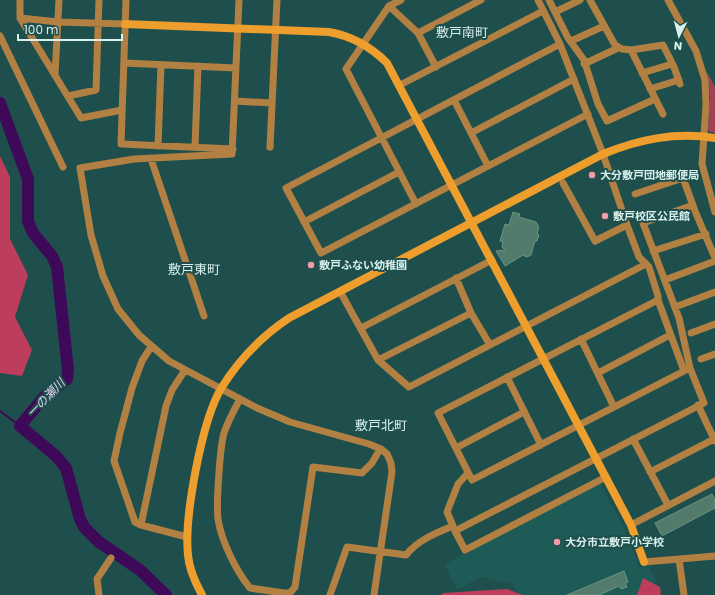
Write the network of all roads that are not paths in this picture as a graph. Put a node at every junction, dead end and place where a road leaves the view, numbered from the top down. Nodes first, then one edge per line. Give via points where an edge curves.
1 (20, 0) edge
2 (60, 0) edge
3 (99, 0) edge
4 (126, 0) edge
5 (239, 0) edge
6 (277, 0) edge
7 (401, 0) edge
8 (481, 0) edge
9 (538, 0) edge
10 (549, 0) edge
11 (580, 0) edge
12 (590, 0) edge
13 (668, 0) edge
14 (389, 6) junction
15 (543, 11) junction
16 (555, 12) junction
17 (20, 18) junction
18 (58, 22) junction
19 (98, 23) junction
20 (125, 24) junction
21 (604, 26) junction
22 (238, 29) junction
23 (275, 30) junction
24 (418, 33) junction
25 (0, 36) edge
26 (571, 41) junction
27 (363, 44) junction
28 (560, 44) junction
29 (618, 48) junction
30 (631, 50) junction
31 (124, 64) junction
32 (584, 64) junction
33 (672, 64) junction
34 (161, 65) junction
35 (198, 66) junction
36 (436, 67) junction
37 (236, 68) junction
38 (642, 73) junction
39 (55, 75) junction
40 (574, 79) junction
41 (400, 85) junction
42 (650, 89) junction
43 (68, 96) junction
44 (655, 99) junction
45 (235, 100) junction
46 (454, 100) junction
47 (272, 102) junction
48 (122, 110) junction
49 (588, 114) junction
50 (663, 114) dead end
51 (418, 119) junction
52 (471, 133) junction
53 (703, 136) junction
54 (382, 138) junction
55 (715, 138) edge
56 (158, 146) junction
57 (195, 147) junction
58 (270, 147) dead end
59 (233, 149) junction
60 (603, 154) junction
61 (151, 159) junction
62 (488, 166) junction
63 (63, 167) dead end
64 (399, 172) junction
65 (563, 183) dead end
66 (452, 185) junction
67 (635, 194) dead end
68 (416, 204) junction
69 (693, 205) junction
70 (715, 212) edge
71 (304, 222) junction
72 (472, 222) junction
73 (626, 225) junction
74 (706, 234) junction
75 (653, 251) junction
76 (492, 260) junction
77 (715, 260) edge
78 (646, 264) junction
79 (456, 278) junction
80 (665, 280) junction
81 (715, 292) edge
82 (342, 295) dead end
83 (658, 300) junction
84 (675, 307) junction
85 (472, 313) junction
86 (204, 316) dead end
87 (715, 324) edge
88 (526, 326) junction
89 (360, 328) junction
90 (691, 333) dead end
91 (670, 335) junction
92 (581, 339) junction
93 (490, 345) junction
94 (151, 347) junction
95 (715, 354) edge
96 (543, 359) junction
97 (701, 359) dead end
98 (378, 360) junction
99 (687, 369) junction
100 (185, 370) junction
101 (598, 373) junction
102 (507, 377) junction
103 (221, 388) junction
104 (240, 399) junction
105 (698, 405) junction
106 (614, 407) junction
107 (524, 412) junction
108 (578, 425) junction
109 (633, 439) junction
110 (714, 440) edge
111 (540, 445) junction
112 (456, 448) junction
113 (380, 449) junction
114 (596, 458) junction
115 (650, 472) junction
116 (468, 473) junction
117 (606, 477) junction
118 (715, 481) edge
119 (668, 505) junction
120 (141, 525) junction
121 (631, 525) junction
122 (187, 537) junction
123 (382, 552) junction
124 (715, 556) edge
125 (111, 558) dead end
126 (679, 559) junction
127 (644, 562) joint
128 (99, 595) edge
129 (202, 595) edge
130 (330, 595) edge
131 (374, 595) edge
132 (684, 595) edge

1 - 17 street
2 - 18 street
3 - 19 street
4 - 20 street
5 - 22 street
6 - 23 street
7 - 14 street
8 - 24 street
9 - 15 street
10 - 16 street
11 - 16 street
12 - 21 street
13 - 53 street via 701,65 706,92
14 - 24 street
14 - 27 street
15 - 28 street
15 - 36 street
16 - 26 street
17 - 18 street
17 - 39 street
18 - 19 street
18 - 39 street
19 - 20 street
19 - 43 street via 96,90
20 - 22 street
20 - 31 street
21 - 26 street
21 - 29 street
22 - 23 street
22 - 37 street
23 - 27 street via 340,34
23 - 47 street
24 - 36 street
25 - 63 street
26 - 32 street
27 - 41 street via 387,63
27 - 54 street via 346,69
28 - 40 street
28 - 46 street
29 - 30 street
29 - 32 street
30 - 33 street via 662,46
30 - 38 street
31 - 34 street
31 - 48 street
32 - 44 street via 607,121
33 - 38 street
33 - 42 street via 680,82
34 - 35 street
34 - 56 street
35 - 37 street
35 - 57 street
36 - 41 street
37 - 45 street
38 - 42 street
39 - 43 street
40 - 49 street
40 - 52 street
41 - 51 street
42 - 44 street
43 - 48 street via 81,118
44 - 50 street
45 - 47 street
45 - 59 street
46 - 51 street
46 - 52 street
47 - 58 street
48 - 56 street via 121,144
49 - 60 street
49 - 62 street
51 - 54 street
51 - 66 street
52 - 62 street
53 - 55 street
53 - 60 street via 656,138 628,144
53 - 70 street via 702,164
54 - 64 street
54 - 71 street via 286,188
56 - 57 street
57 - 59 street
59 - 61 street via 232,154 226,156
60 - 72 street
60 - 73 street
61 - 86 street
61 - 94 street via 117,161 80,168 96,258 109,293 130,324
62 - 66 street
64 - 68 street
64 - 71 street
65 - 73 street via 595,241
66 - 68 street
66 - 72 street
67 - 69 street via 684,178
68 - 71 street via 321,254
69 - 74 street
69 - 75 street via 643,223
72 - 76 street
72 - 103 street via 289,318 273,329 244,357
73 - 78 street via 639,257
74 - 75 street
74 - 77 street
75 - 80 street
76 - 79 street
76 - 88 street
77 - 80 street
78 - 83 street
78 - 88 street
79 - 85 street
79 - 89 street
80 - 84 street
81 - 84 street
82 - 89 street
83 - 91 street
83 - 92 street
84 - 99 street
85 - 93 street
85 - 98 street
87 - 90 street
88 - 93 street
88 - 96 street
89 - 98 street
91 - 99 street
91 - 101 street
92 - 96 street
92 - 101 street
93 - 98 street via 409,387
94 - 100 street
94 - 120 street via 142,361 132,388 114,461 135,522
95 - 97 street
96 - 102 street
96 - 108 street
99 - 105 street via 704,403
99 - 106 street
100 - 103 street
100 - 120 street via 172,390 166,406
101 - 106 street
102 - 107 street
102 - 112 street via 438,413
103 - 104 street
103 - 122 street via 203,436
104 - 113 street via 273,416
104 - 113 street via 228,421 224,435 218,518 222,538 229,554 250,588 290,593 294,587 313,467 362,473
105 - 109 street
105 - 110 street
106 - 108 street
107 - 111 street
107 - 112 street
108 - 111 street
108 - 114 street
109 - 114 street
109 - 115 street
110 - 115 street
111 - 116 street via 472,480
112 - 116 street
113 - 123 street via 387,454 392,472
114 - 117 street
114 - 117 street via 456,531 465,550
115 - 119 street
116 - 123 street via 458,484 447,512 453,526 412,547 406,555
117 - 121 street
118 - 119 street
119 - 121 street
120 - 122 street
121 - 127 street
122 - 129 street via 190,567
123 - 130 street via 347,547
123 - 131 street
124 - 126 street
125 - 128 street via 97,579
126 - 127 street
126 - 132 street

